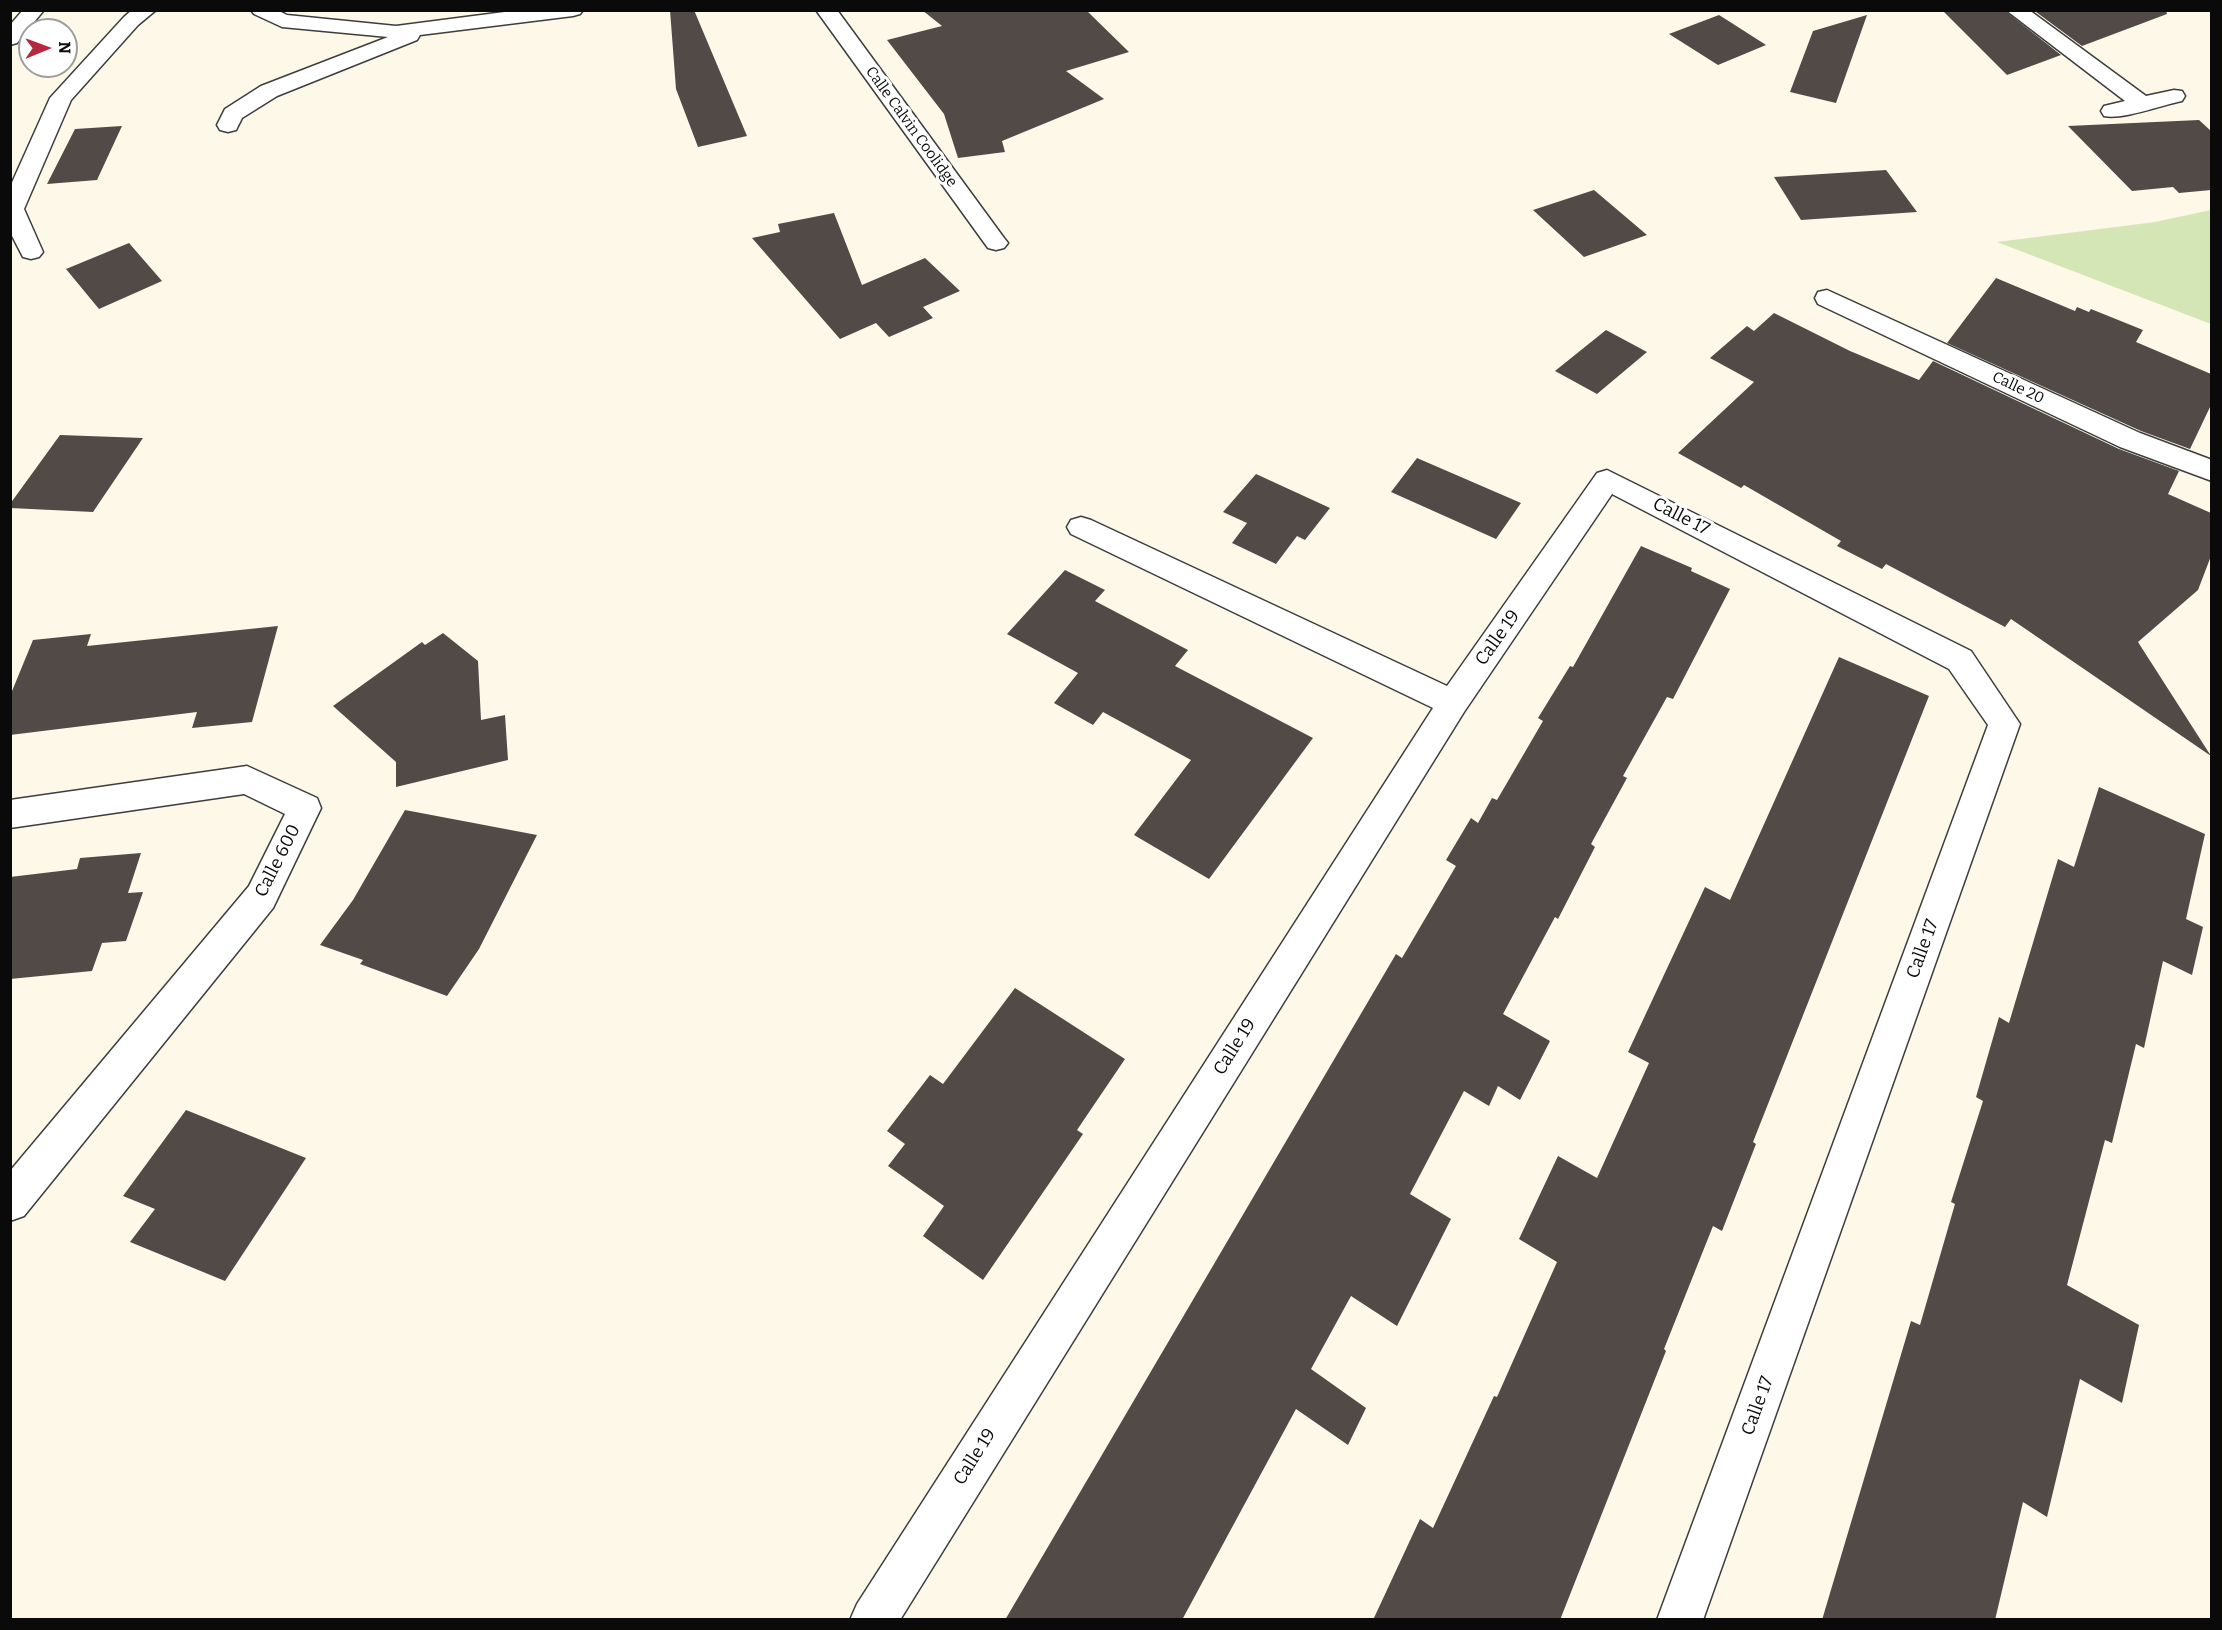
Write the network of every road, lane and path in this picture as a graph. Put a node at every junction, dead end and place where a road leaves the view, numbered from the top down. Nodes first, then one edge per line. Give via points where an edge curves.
1 (34, 10) edge
2 (146, 10) edge
3 (261, 10) edge
4 (573, 10) edge
5 (826, 10) edge
6 (2016, 10) edge
7 (431, 27) junction
8 (10, 39) edge
9 (2174, 96) dead end
10 (2142, 104) junction
11 (2112, 111) dead end
12 (228, 126) dead end
13 (996, 243) dead end
14 (31, 252) dead end
15 (1827, 298) dead end
16 (2211, 471) edge
17 (1607, 480) joint
18 (1081, 527) dead end
19 (1453, 704) junction
20 (10, 814) edge
21 (10, 1202) edge
22 (873, 1620) edge
23 (1680, 1620) edge

1 - 8 street
2 - 14 street via 131,21 60,98 12,209
3 - 7 street via 282,21 396,32
4 - 7 street
5 - 13 street, Calle Calvin Coolidge
6 - 10 street
7 - 12 street via 269,91 232,114
9 - 10 street
10 - 11 street
15 - 16 street, Calle 20 via 2130,440
17 - 19 street, Calle 19
17 - 23 street, Calle 17 via 1960,660 2004,724
18 - 19 street
19 - 22 street, Calle 19
20 - 21 street, Calle 600 via 247,780 305,808 261,897

